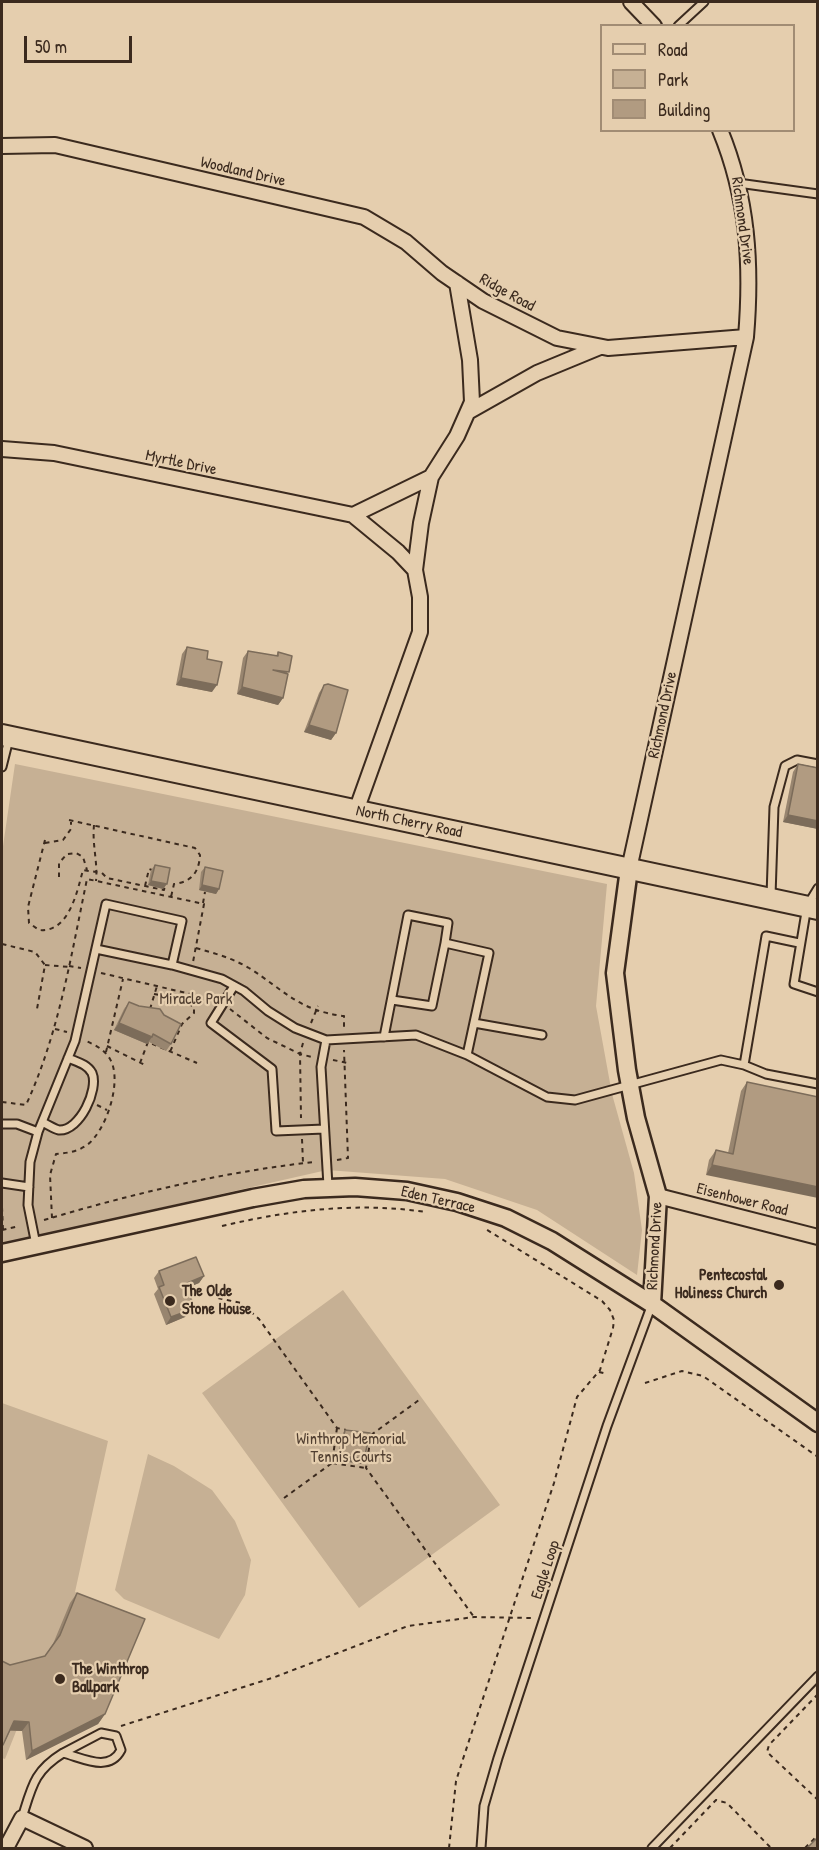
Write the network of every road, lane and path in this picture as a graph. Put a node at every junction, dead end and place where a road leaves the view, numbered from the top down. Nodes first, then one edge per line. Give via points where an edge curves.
1 (631, 2) edge
2 (704, 2) edge
3 (652, 24) edge
4 (680, 24) edge
5 (721, 132) edge
6 (2, 146) edge
7 (738, 183) junction
8 (818, 194) edge
9 (457, 283) junction
10 (746, 337) junction
11 (600, 347) junction
12 (468, 412) junction
13 (2, 449) edge
14 (431, 477) junction
15 (353, 515) junction
16 (415, 570) junction
17 (5, 736) edge
18 (818, 764) edge
19 (2, 767) edge
20 (356, 811) junction
21 (94, 825) junction
22 (629, 869) junction
23 (87, 870) junction
24 (158, 871) edge
25 (97, 872) junction
26 (59, 877) dead end
27 (96, 881) dead end
28 (174, 884) junction
29 (145, 886) junction
30 (818, 888) edge
31 (205, 892) edge
32 (171, 897) dead end
33 (771, 899) junction
34 (202, 903) dead end
35 (812, 908) edge
36 (445, 943) junction
37 (799, 943) junction
38 (2, 944) edge
39 (196, 948) dead end
40 (96, 949) junction
41 (45, 965) junction
42 (172, 965) junction
43 (82, 969) dead end
44 (123, 979) dead end
45 (157, 986) dead end
46 (234, 986) junction
47 (818, 992) edge
48 (154, 994) junction
49 (392, 1000) junction
50 (318, 1006) dead end
51 (36, 1009) dead end
52 (316, 1011) junction
53 (149, 1013) edge
54 (474, 1023) junction
55 (310, 1024) dead end
56 (55, 1029) dead end
57 (344, 1031) dead end
58 (69, 1033) dead end
59 (542, 1035) dead end
60 (384, 1037) junction
61 (304, 1040) dead end
62 (326, 1040) junction
63 (107, 1046) junction
64 (344, 1047) dead end
65 (106, 1052) dead end
66 (171, 1052) junction
67 (467, 1055) junction
68 (314, 1057) dead end
69 (68, 1058) junction
70 (330, 1060) dead end
71 (344, 1062) junction
72 (348, 1062) dead end
73 (140, 1063) junction
74 (196, 1063) dead end
75 (145, 1065) dead end
76 (744, 1065) junction
77 (818, 1084) edge
78 (630, 1087) junction
79 (42, 1122) junction
80 (2, 1124) edge
81 (324, 1129) junction
82 (38, 1132) junction
83 (337, 1160) dead end
84 (314, 1162) dead end
85 (2, 1183) edge
86 (29, 1187) junction
87 (328, 1188) junction
88 (658, 1196) junction
89 (2, 1207) edge
90 (434, 1214) dead end
91 (2, 1215) edge
92 (44, 1220) dead end
93 (477, 1225) dead end
94 (19, 1226) dead end
95 (222, 1226) dead end
96 (2, 1230) edge
97 (818, 1236) edge
98 (36, 1245) junction
99 (2, 1253) edge
100 (218, 1298) dead end
101 (652, 1304) junction
102 (599, 1372) junction
103 (607, 1374) dead end
104 (645, 1383) dead end
105 (419, 1400) dead end
106 (818, 1423) edge
107 (337, 1428) junction
108 (348, 1431) edge
109 (360, 1433) edge
110 (371, 1435) junction
111 (818, 1457) edge
112 (332, 1463) junction
113 (366, 1468) junction
114 (284, 1498) dead end
115 (474, 1617) junction
116 (509, 1617) junction
117 (536, 1618) dead end
118 (818, 1676) edge
119 (816, 1695) edge
120 (818, 1703) edge
121 (114, 1735) junction
122 (63, 1752) junction
123 (818, 1800) edge
124 (22, 1818) junction
125 (818, 1835) edge
126 (6, 1848) edge
127 (85, 1848) edge
128 (449, 1848) edge
129 (481, 1848) edge
130 (652, 1848) edge
131 (670, 1848) edge
132 (771, 1848) edge
133 (805, 1848) edge

1 - 3 street
2 - 4 lane
5 - 7 street, Richmond Drive
6 - 9 street, Woodland Drive via 55,145 364,217 406,242
7 - 8 lane
7 - 10 street, Richmond Drive via 749,244
9 - 11 street, Ridge Road via 483,301 557,338
9 - 12 street, Ridge Road via 470,360 472,402
10 - 11 street, Ridge Road
10 - 22 street, Richmond Drive
11 - 12 street, Ridge Road via 537,373
12 - 14 street, Ridge Road
13 - 15 street, Myrtle Drive via 54,453
14 - 15 street
14 - 16 street, Ridge Road
15 - 16 street
16 - 20 street, Ridge Road via 420,632
17 - 19 lane
17 - 20 main road, North Cherry Road
18 - 33 lane via 797,760 785,766 774,807
20 - 22 main road, North Cherry Road
21 - 23 path via 70,820 70,830 63,840 45,841 28,907 29,923 48,930 62,920 74,902 82,870
21 - 25 path
21 - 28 path via 195,848 200,859 194,875 186,882
22 - 33 main road, North Cherry Road
22 - 78 street, Richmond Drive via 615,973
23 - 25 path
23 - 26 path via 83,857 67,854 58,863
24 - 29 path via 148,869
25 - 27 path
25 - 29 path
28 - 29 path via 165,883 164,890
28 - 32 path
30 - 35 lane
31 - 34 path
33 - 35 main road, North Cherry Road
35 - 37 lane
36 - 49 lane via 432,1006
36 - 49 lane via 448,923 408,915
36 - 54 lane via 489,952
37 - 47 lane via 794,984
37 - 76 lane via 766,936
38 - 41 path via 36,952
39 - 52 path via 249,968 285,996
40 - 42 lane
40 - 42 lane via 106,904 182,921
40 - 69 lane
41 - 43 path
41 - 51 path
42 - 46 lane
44 - 63 path
45 - 48 path
46 - 62 lane via 296,1028
46 - 81 lane via 211,1023 272,1069 276,1131
48 - 53 path
48 - 66 path via 180,999 194,1007
49 - 60 lane
50 - 52 path
52 - 55 path
52 - 57 path via 344,1016
54 - 59 lane
54 - 67 lane
56 - 58 path
60 - 62 lane
60 - 67 lane via 416,1035
61 - 68 path via 300,1054
62 - 81 lane via 321,1067
63 - 65 path
63 - 73 path
64 - 71 path
66 - 73 path via 148,1042
66 - 74 path
67 - 78 lane via 547,1097 575,1100
69 - 79 lane
69 - 79 lane via 85,1065 92,1074 93,1087 81,1117 70,1127 59,1130
70 - 71 path
71 - 72 path
71 - 83 path via 348,1158
73 - 75 path
76 - 77 lane via 765,1074
76 - 78 lane via 721,1060
78 - 88 street, Richmond Drive
79 - 82 lane
80 - 82 lane via 17,1124
81 - 87 lane
82 - 86 lane via 30,1162
84 - 92 path via 182,1183
85 - 86 lane
86 - 98 lane via 28,1205
87 - 98 street, Eden Terrace via 253,1197
87 - 101 street, Eden Terrace via 407,1191 506,1218 552,1241
88 - 97 street, Eisenhower Road
88 - 101 street, Richmond Drive
89 - 91 path
90 - 95 path via 388,1206 359,1206 299,1211
91 - 96 path
93 - 102 path via 573,1282 610,1310 613,1328
94 - 96 path
98 - 99 street, Eden Terrace
100 - 107 path via 241,1302 258,1319
101 - 106 street, Eden Terrace
101 - 129 lane, Eagle Loop via 607,1426 498,1758 484,1806
102 - 103 path
102 - 116 path via 577,1397 554,1483
104 - 111 path via 682,1371 703,1376
105 - 110 path
107 - 108 path
107 - 112 path
109 - 110 path
110 - 113 path
112 - 113 path
112 - 114 path
113 - 115 path
115 - 116 path
115 - 121 path via 408,1626 275,1677 128,1722
116 - 117 path
116 - 128 path via 456,1781
118 - 130 lane
119 - 120 path
119 - 123 path via 769,1745 767,1752
121 - 122 lane via 101,1733
121 - 122 lane via 121,1750 112,1761 102,1764
122 - 124 lane via 45,1764 33,1780
124 - 126 street
124 - 127 street
125 - 133 path
131 - 132 path via 716,1800 727,1803

